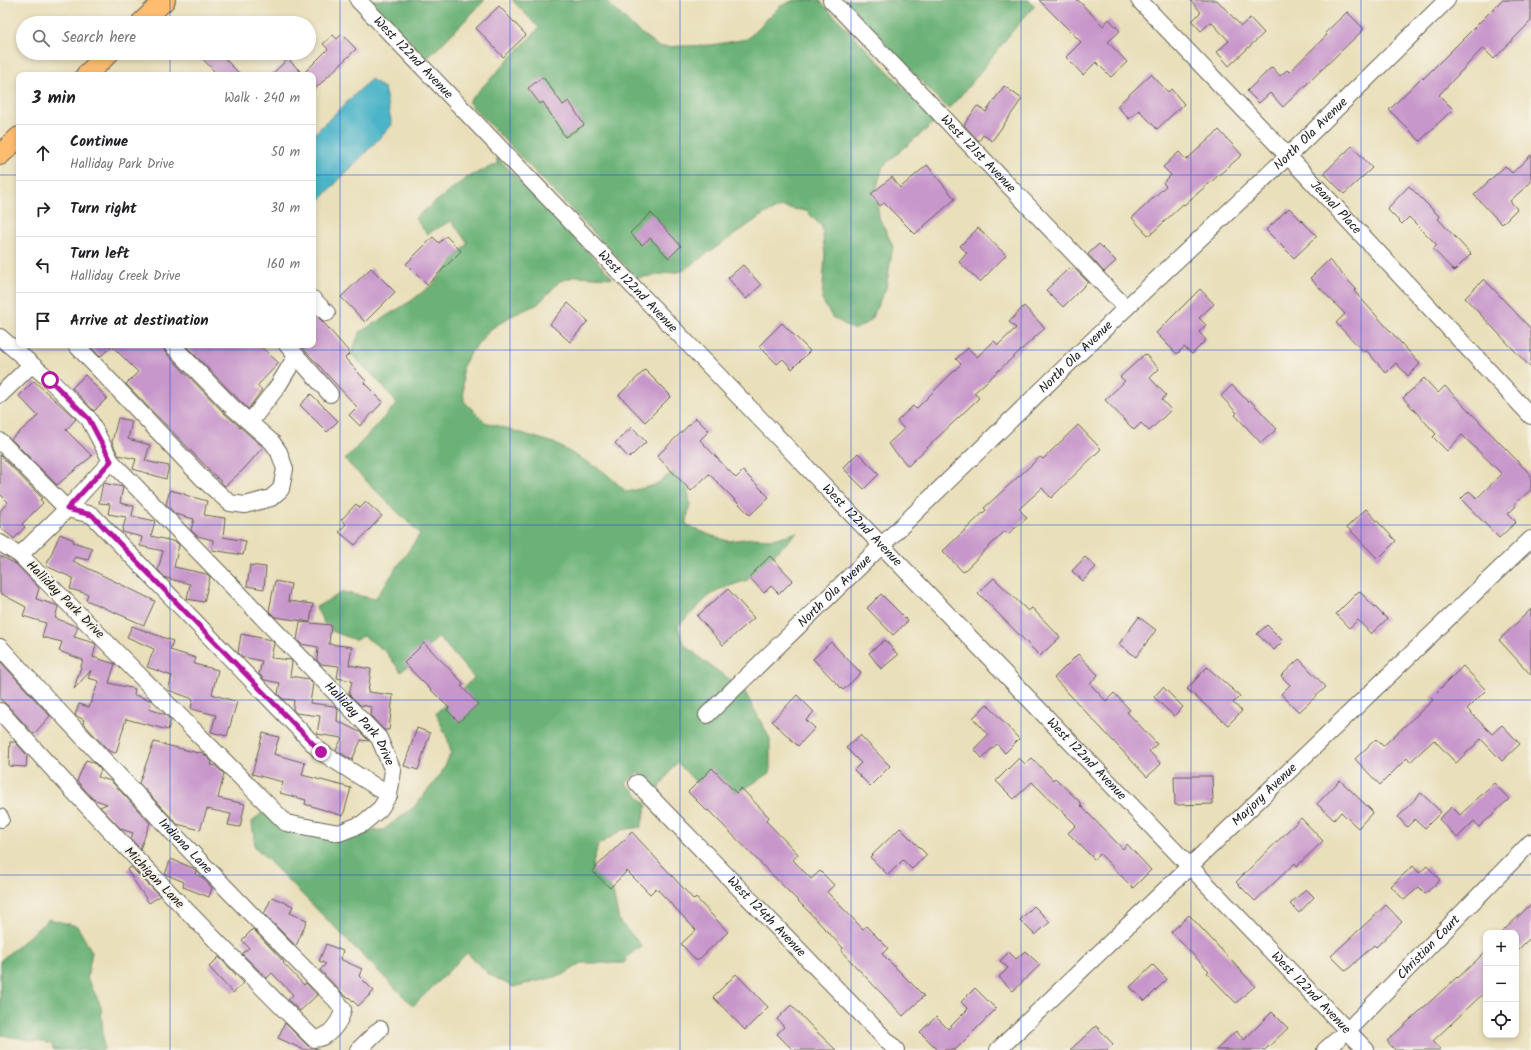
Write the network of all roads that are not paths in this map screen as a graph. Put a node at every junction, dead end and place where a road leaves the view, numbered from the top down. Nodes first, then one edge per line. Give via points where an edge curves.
1 (165, 0) edge
2 (358, 0) edge
3 (831, 0) edge
4 (1139, 0) edge
5 (1446, 0) edge
6 (148, 16) edge
7 (102, 60) edge
8 (89, 72) edge
9 (16, 140) edge
10 (0, 155) edge
11 (1288, 156) junction
12 (316, 302) edge
13 (1126, 308) junction
14 (327, 313) dead end
15 (0, 336) edge
16 (79, 348) edge
17 (175, 348) edge
18 (291, 350) edge
19 (32, 364) junction
20 (330, 394) dead end
21 (0, 395) edge
22 (1531, 416) edge
23 (250, 422) junction
24 (0, 441) edge
25 (111, 461) junction
26 (67, 509) junction
27 (1531, 539) edge
28 (0, 543) edge
29 (883, 546) junction
30 (20, 555) junction
31 (0, 647) edge
32 (0, 712) edge
33 (707, 715) dead end
34 (637, 783) dead end
35 (389, 795) junction
36 (1531, 842) edge
37 (1189, 867) junction
38 (380, 1029) dead end
39 (1347, 1031) junction
40 (314, 1039) joint
41 (358, 1050) edge
42 (896, 1050) edge
43 (998, 1050) edge
44 (1325, 1050) edge
45 (1366, 1050) edge

1 - 6 main road
2 - 29 street, West 122nd Avenue
3 - 13 street, West 121st Avenue
4 - 11 street, Jeanal Place
5 - 11 street, North Ola Avenue
7 - 8 main road
9 - 10 main road
11 - 13 street, North Ola Avenue
11 - 22 street, Jeanal Place
12 - 14 street
13 - 29 street, North Ola Avenue
15 - 19 street, Halliday Park Drive
16 - 23 street via 206,482 230,503 245,505 271,498 281,489 285,469 279,452
17 - 23 street
18 - 20 street
18 - 23 street via 278,386
19 - 21 street
19 - 25 street, Halliday Park Drive via 89,419
24 - 26 street
25 - 26 street
25 - 35 street, Halliday Park Drive via 379,738 393,771
26 - 30 street
26 - 35 street via 92,515 321,752
27 - 37 street, Marjory Avenue
28 - 30 street, Halliday Park Drive
29 - 33 street, North Ola Avenue
29 - 37 street, West 122nd Avenue
30 - 35 street, Halliday Park Drive via 286,823 339,833 362,824 380,809
31 - 40 street, Indiana Lane via 343,1009 342,1018 328,1033
32 - 40 street, Michigan Lane via 92,814
34 - 42 street, West 124th Avenue
36 - 39 street, Christian Court
37 - 39 street, West 122nd Avenue
37 - 43 street, Marjory Avenue
38 - 41 street
39 - 44 street, Christian Court
39 - 45 street, West 122nd Avenue

